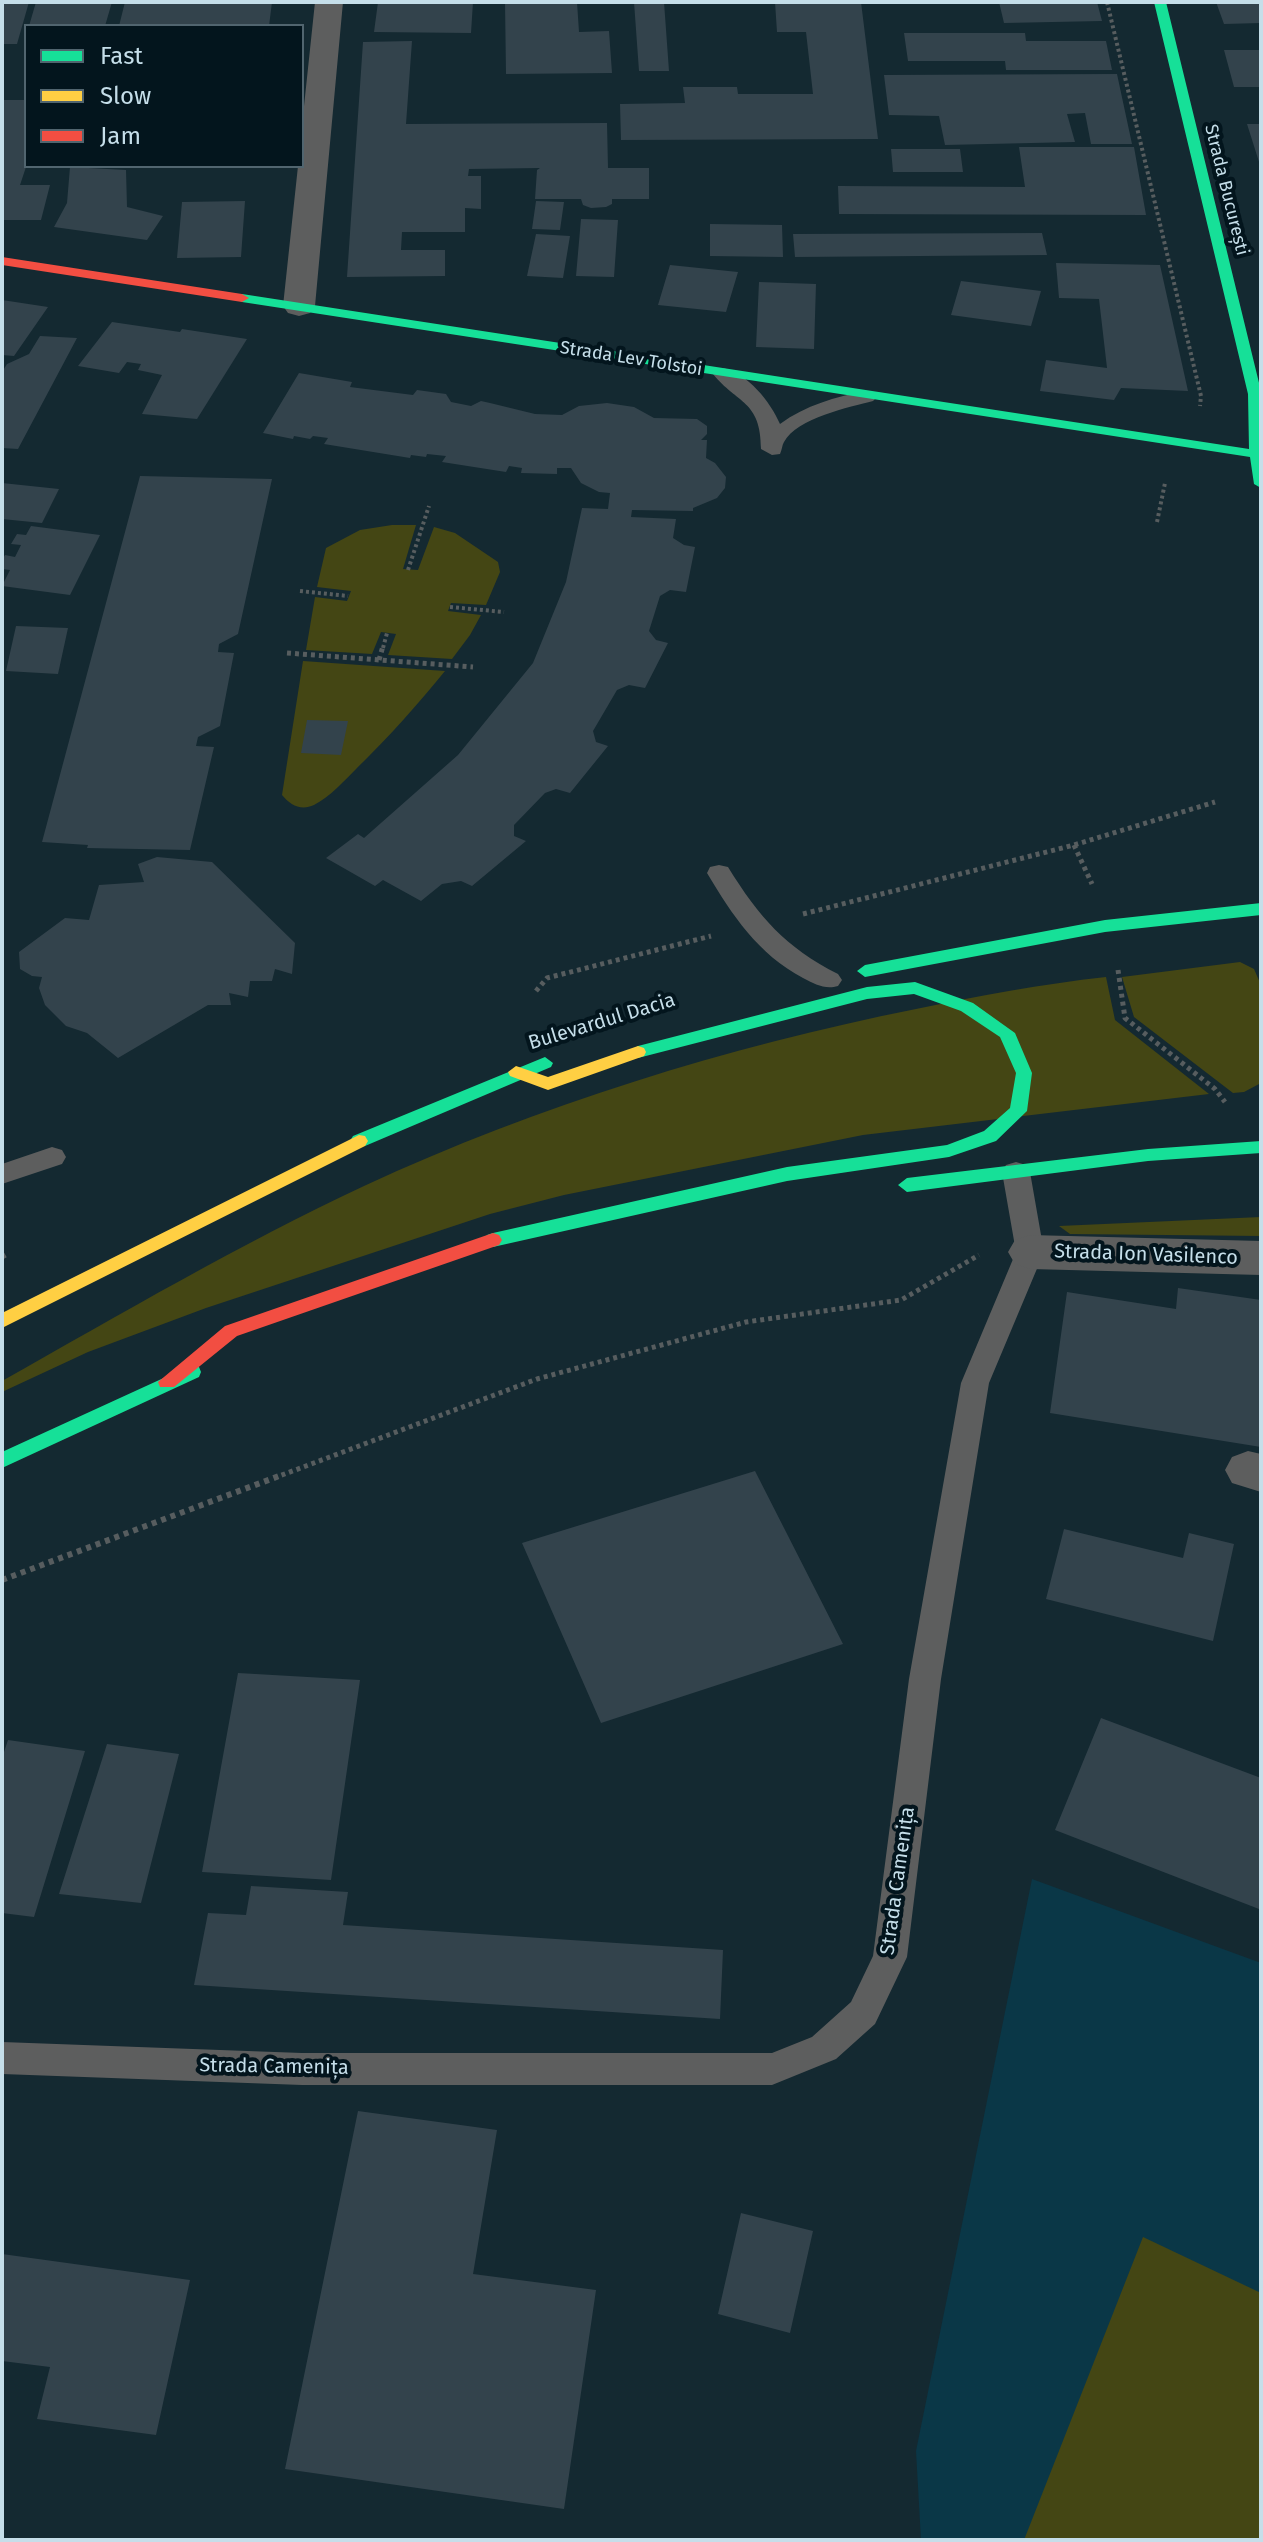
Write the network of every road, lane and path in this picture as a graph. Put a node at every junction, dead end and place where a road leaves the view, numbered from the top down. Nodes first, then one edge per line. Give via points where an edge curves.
1 (329, 2) edge
2 (1107, 2) edge
3 (1160, 2) edge
4 (2, 261) edge
5 (299, 306) junction
6 (723, 374) junction
7 (866, 397) junction
8 (1196, 412) dead end
9 (1259, 464) edge
10 (1165, 483) dead end
11 (429, 506) dead end
12 (1157, 522) dead end
13 (408, 570) dead end
14 (300, 591) dead end
15 (348, 596) dead end
16 (450, 607) dead end
17 (504, 612) dead end
18 (387, 633) dead end
19 (287, 653) dead end
20 (379, 660) junction
21 (473, 667) dead end
22 (1215, 802) dead end
23 (1074, 845) junction
24 (719, 873) dead end
25 (1095, 894) dead end
26 (1261, 909) edge
27 (790, 917) dead end
28 (713, 935) dead end
29 (1117, 969) dead end
30 (829, 980) junction
31 (800, 988) dead end
32 (536, 991) dead end
33 (559, 1058) dead end
34 (516, 1072) junction
35 (1225, 1102) dead end
36 (1261, 1147) edge
37 (52, 1157) dead end
38 (1016, 1172) junction
39 (2, 1174) edge
40 (891, 1187) dead end
41 (985, 1251) dead end
42 (1030, 1252) junction
43 (9, 1253) dead end
44 (2, 1257) edge
45 (1261, 1258) edge
46 (2, 1321) edge
47 (221, 1362) dead end
48 (167, 1382) junction
49 (2, 1460) edge
50 (2, 1580) edge
51 (2, 2058) edge

1 - 5 street
2 - 8 path via 1201,396
3 - 9 main road, Strada București via 1255,394
4 - 5 main road, Strada Lev Tolstoi
5 - 6 main road, Strada Lev Tolstoi
6 - 7 main road, Strada Lev Tolstoi
6 - 7 lane via 753,396 772,444 810,411
7 - 9 main road, Strada Lev Tolstoi
10 - 12 path
11 - 13 path
14 - 15 path
16 - 17 path
18 - 20 path
19 - 20 path
20 - 21 path
22 - 23 path
23 - 25 path
23 - 27 path
24 - 30 lane via 757,932 790,960
26 - 30 main road via 1036,937
28 - 32 path via 547,978
29 - 35 path via 1125,1018
30 - 31 main road
33 - 34 main road, Bulevardul Dacia
34 - 46 main road, Bulevardul Dacia via 329,1154
34 - 48 main road via 548,1084 724,1027 867,993 915,988 967,1007 1007,1033 1024,1073 1018,1111 990,1136 949,1151 787,1174 475,1244 231,1331
36 - 38 main road
37 - 39 lane
38 - 40 main road
38 - 42 lane
41 - 50 path via 901,1300 746,1322 537,1379
42 - 45 street, Strada Ion Vasilenco
42 - 51 lane, Strada Camenița via 975,1383 925,1679 890,1957 863,2013 824,2048 772,2069 302,2069
43 - 44 path
47 - 48 main road
48 - 49 main road

